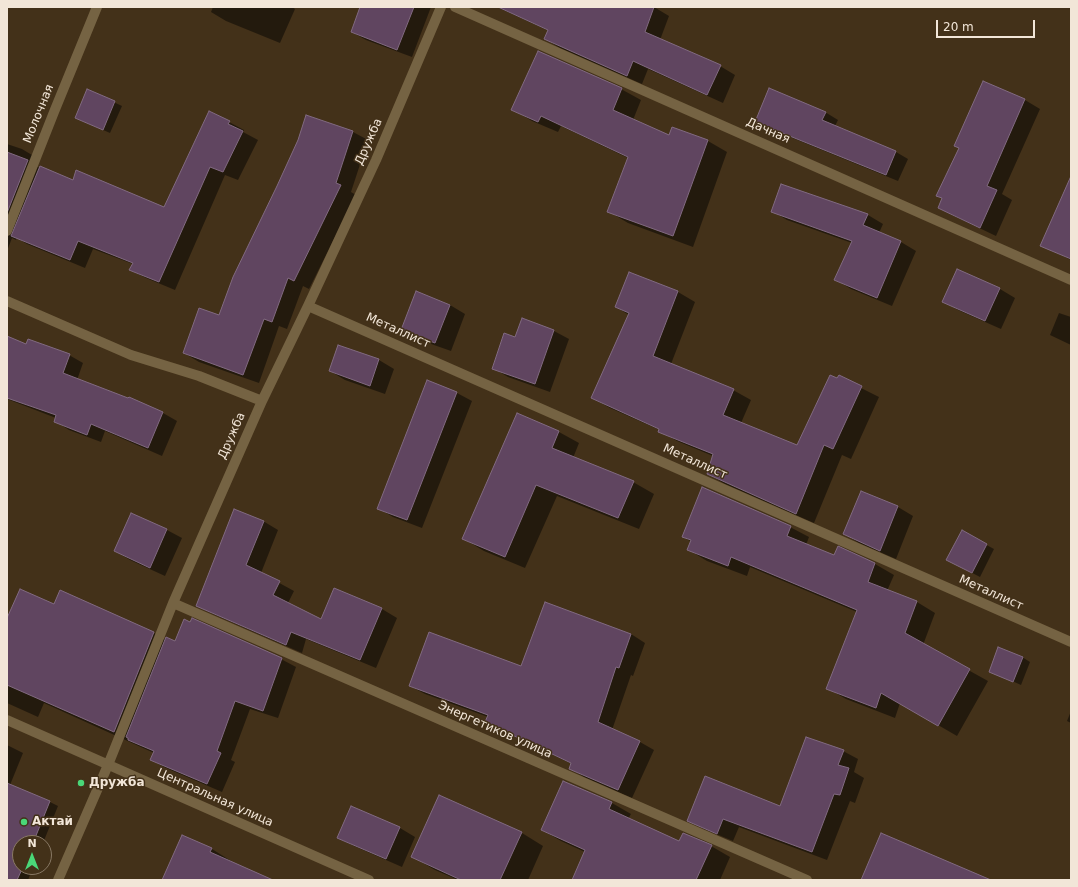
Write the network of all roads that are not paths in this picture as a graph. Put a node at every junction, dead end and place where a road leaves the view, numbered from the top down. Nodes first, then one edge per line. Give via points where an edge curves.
1 (97, 7) edge
2 (441, 7) edge
3 (455, 7) edge
4 (7, 231) edge
5 (1071, 280) edge
6 (7, 301) edge
7 (308, 306) junction
8 (262, 401) junction
9 (173, 603) junction
10 (1071, 642) edge
11 (7, 720) edge
12 (108, 765) junction
13 (58, 880) edge
14 (369, 880) edge
15 (807, 880) edge

1 - 4 street, Молочная
2 - 7 street, Дружба via 376,160
3 - 5 street, Дачная
6 - 8 street via 131,355 199,376
7 - 8 street, Дружба
7 - 10 street, Металлист
8 - 9 street, Дружба
9 - 12 street, Дружба
9 - 15 street, Энергетиков улица
11 - 12 street, Центральная улица
12 - 13 street, Дружба
12 - 14 street, Центральная улица

